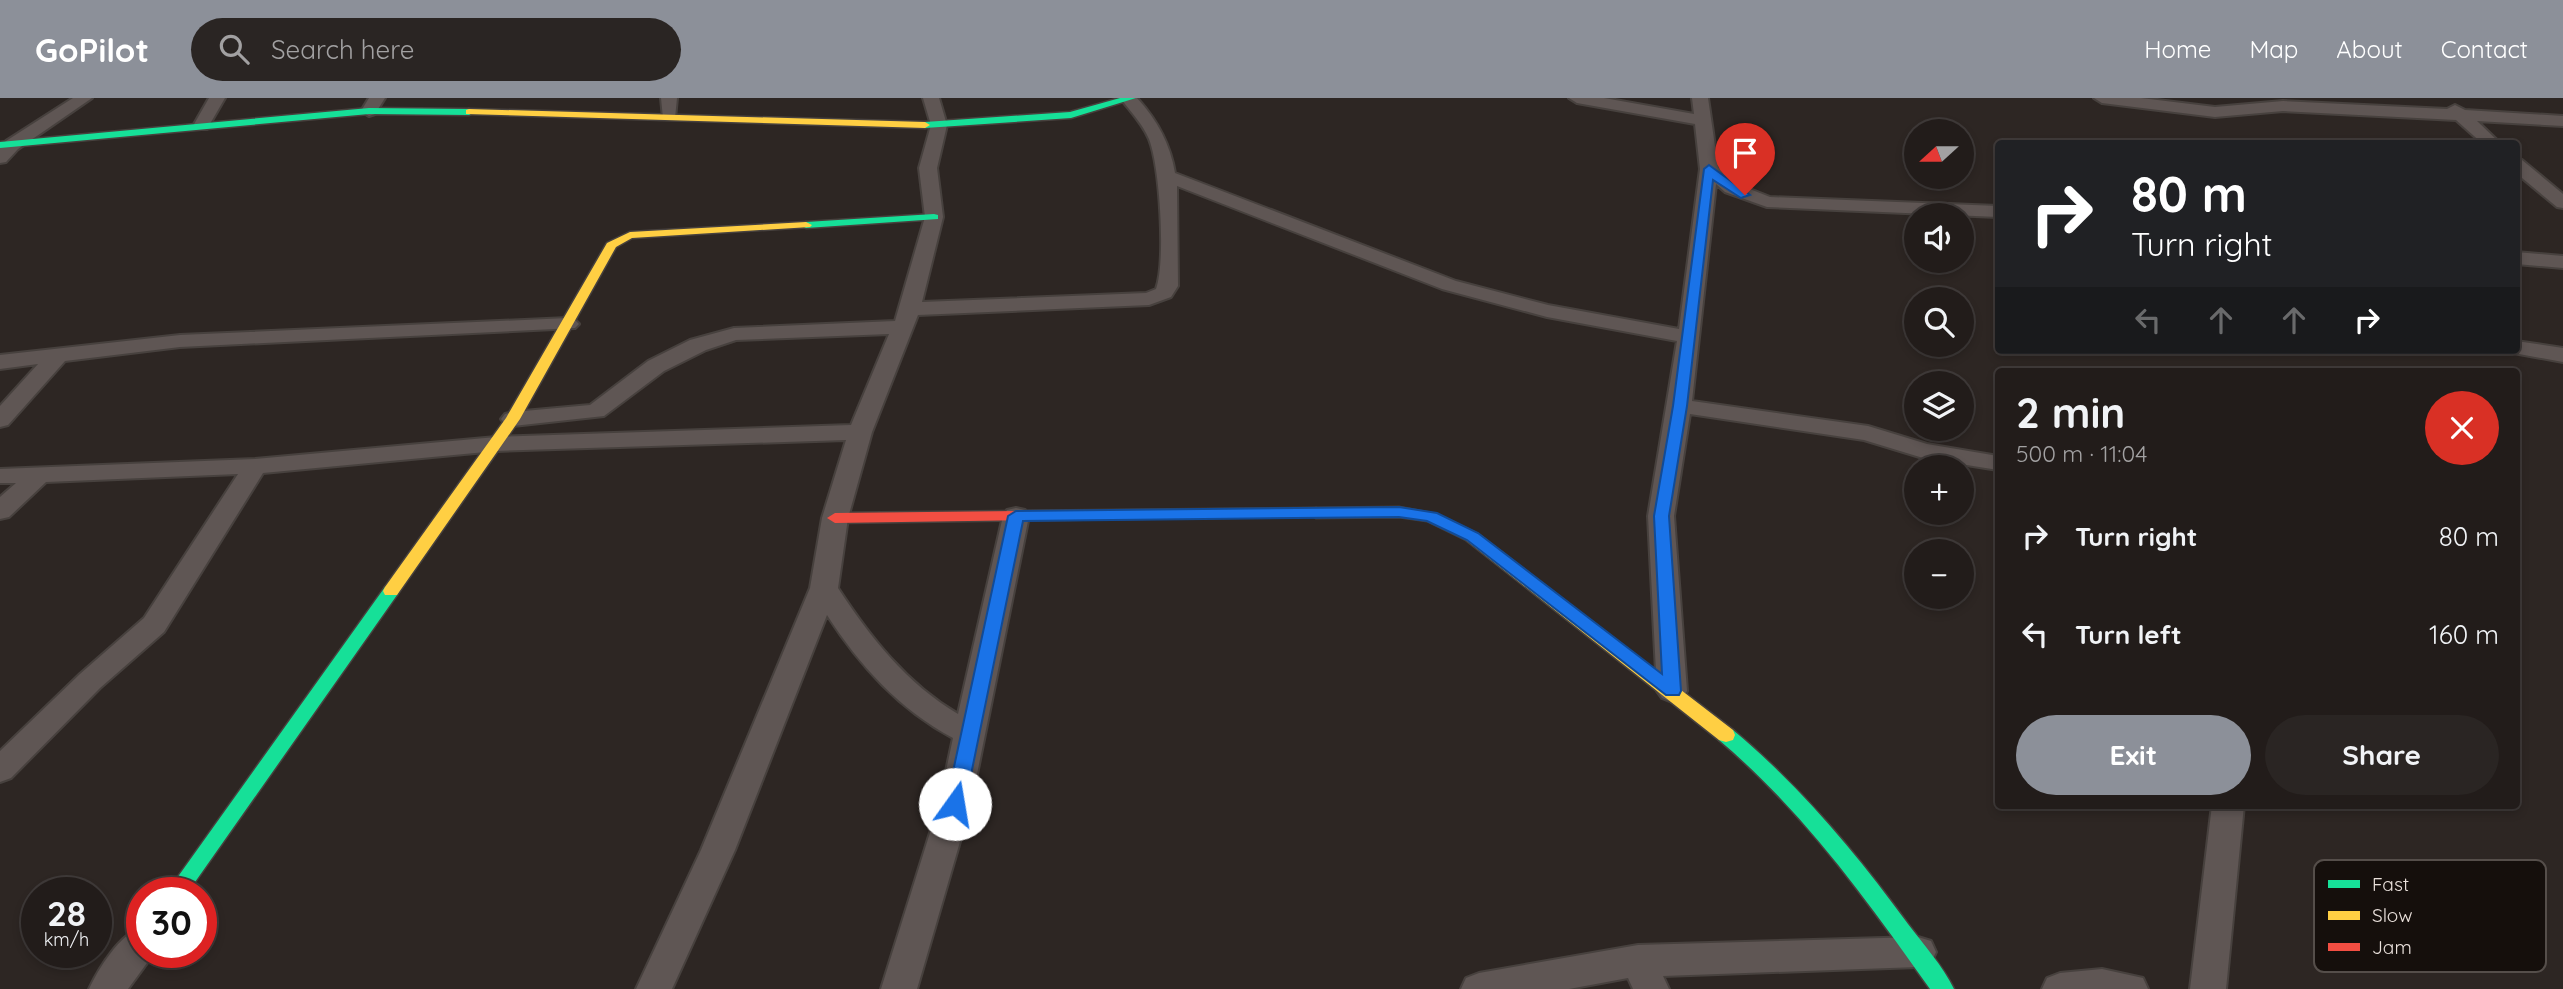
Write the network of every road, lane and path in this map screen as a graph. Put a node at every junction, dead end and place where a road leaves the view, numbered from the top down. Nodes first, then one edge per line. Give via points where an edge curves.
1 (84, 98) edge
2 (217, 98) edge
3 (931, 98) edge
4 (1130, 98) edge
5 (1577, 98) edge
6 (2102, 98) edge
7 (2441, 98) edge
8 (373, 105) edge
9 (669, 106) edge
10 (1701, 109) edge
11 (2458, 113) junction
12 (2563, 121) edge
13 (939, 125) junction
14 (201, 126) junction
15 (2488, 140) edge
16 (4, 149) edge
17 (1709, 169) junction
18 (2520, 175) edge
19 (2563, 176) edge
20 (1169, 177) junction
21 (2563, 203) edge
22 (1904, 207) edge
23 (1974, 210) edge
24 (1995, 212) edge
25 (1974, 213) edge
26 (934, 217) junction
27 (1995, 219) edge
28 (2520, 258) edge
29 (2563, 262) edge
30 (906, 318) junction
31 (568, 324) junction
32 (1688, 337) junction
33 (2520, 348) edge
34 (59, 354) junction
35 (2563, 355) edge
36 (0, 362) edge
37 (1680, 406) junction
38 (513, 419) junction
39 (0, 420) edge
40 (860, 432) junction
41 (496, 444) junction
42 (1995, 463) edge
43 (255, 466) junction
44 (0, 477) edge
45 (37, 477) junction
46 (0, 511) edge
47 (1016, 516) junction
48 (835, 518) junction
49 (824, 588) junction
50 (1672, 691) junction
51 (969, 733) junction
52 (0, 770) edge
53 (2228, 809) edge
54 (188, 877) edge
55 (1918, 952) junction
56 (126, 963) edge
57 (1645, 975) edge
58 (107, 989) edge
59 (654, 989) edge
60 (899, 989) edge
61 (1479, 989) edge
62 (1942, 989) edge
63 (2060, 989) edge
64 (2130, 989) edge
65 (2208, 989) edge

1 - 16 street
2 - 14 street
3 - 13 street
4 - 13 street via 1071,115
4 - 20 street via 1155,130
5 - 10 street
6 - 11 street via 2215,112 2302,106
7 - 11 street
8 - 9 street
8 - 14 street
9 - 13 street via 775,121
10 - 17 street
11 - 12 street
11 - 15 street
13 - 26 street via 928,169
14 - 16 street
17 - 22 street via 1731,188 1767,202
17 - 32 street
18 - 19 street
18 - 21 street
20 - 30 street via 1168,286 1158,297
20 - 32 street via 1449,285 1546,311
23 - 24 street
25 - 27 street
26 - 30 street
26 - 31 street via 630,235 611,245
28 - 29 street
30 - 38 street via 717,337 656,366 596,411
30 - 40 street
31 - 34 street via 180,341
31 - 38 street
32 - 37 street
33 - 35 street
34 - 36 street
34 - 39 street
37 - 42 street via 1868,433 1923,451
37 - 50 street via 1661,516
38 - 41 street
40 - 41 street
40 - 48 street
41 - 43 street
41 - 54 street
43 - 45 street
43 - 52 street via 154,625
44 - 45 street
45 - 46 street
47 - 48 street
47 - 50 street via 1399,512 1431,517 1472,537
47 - 51 street
48 - 49 street
49 - 51 street via 858,642 884,671 912,698
49 - 59 street via 718,850
50 - 55 street via 1747,751 1826,830
51 - 60 street via 955,804
53 - 65 street
55 - 57 street
55 - 62 street
56 - 58 street
57 - 61 street
63 - 64 street via 2102,985

